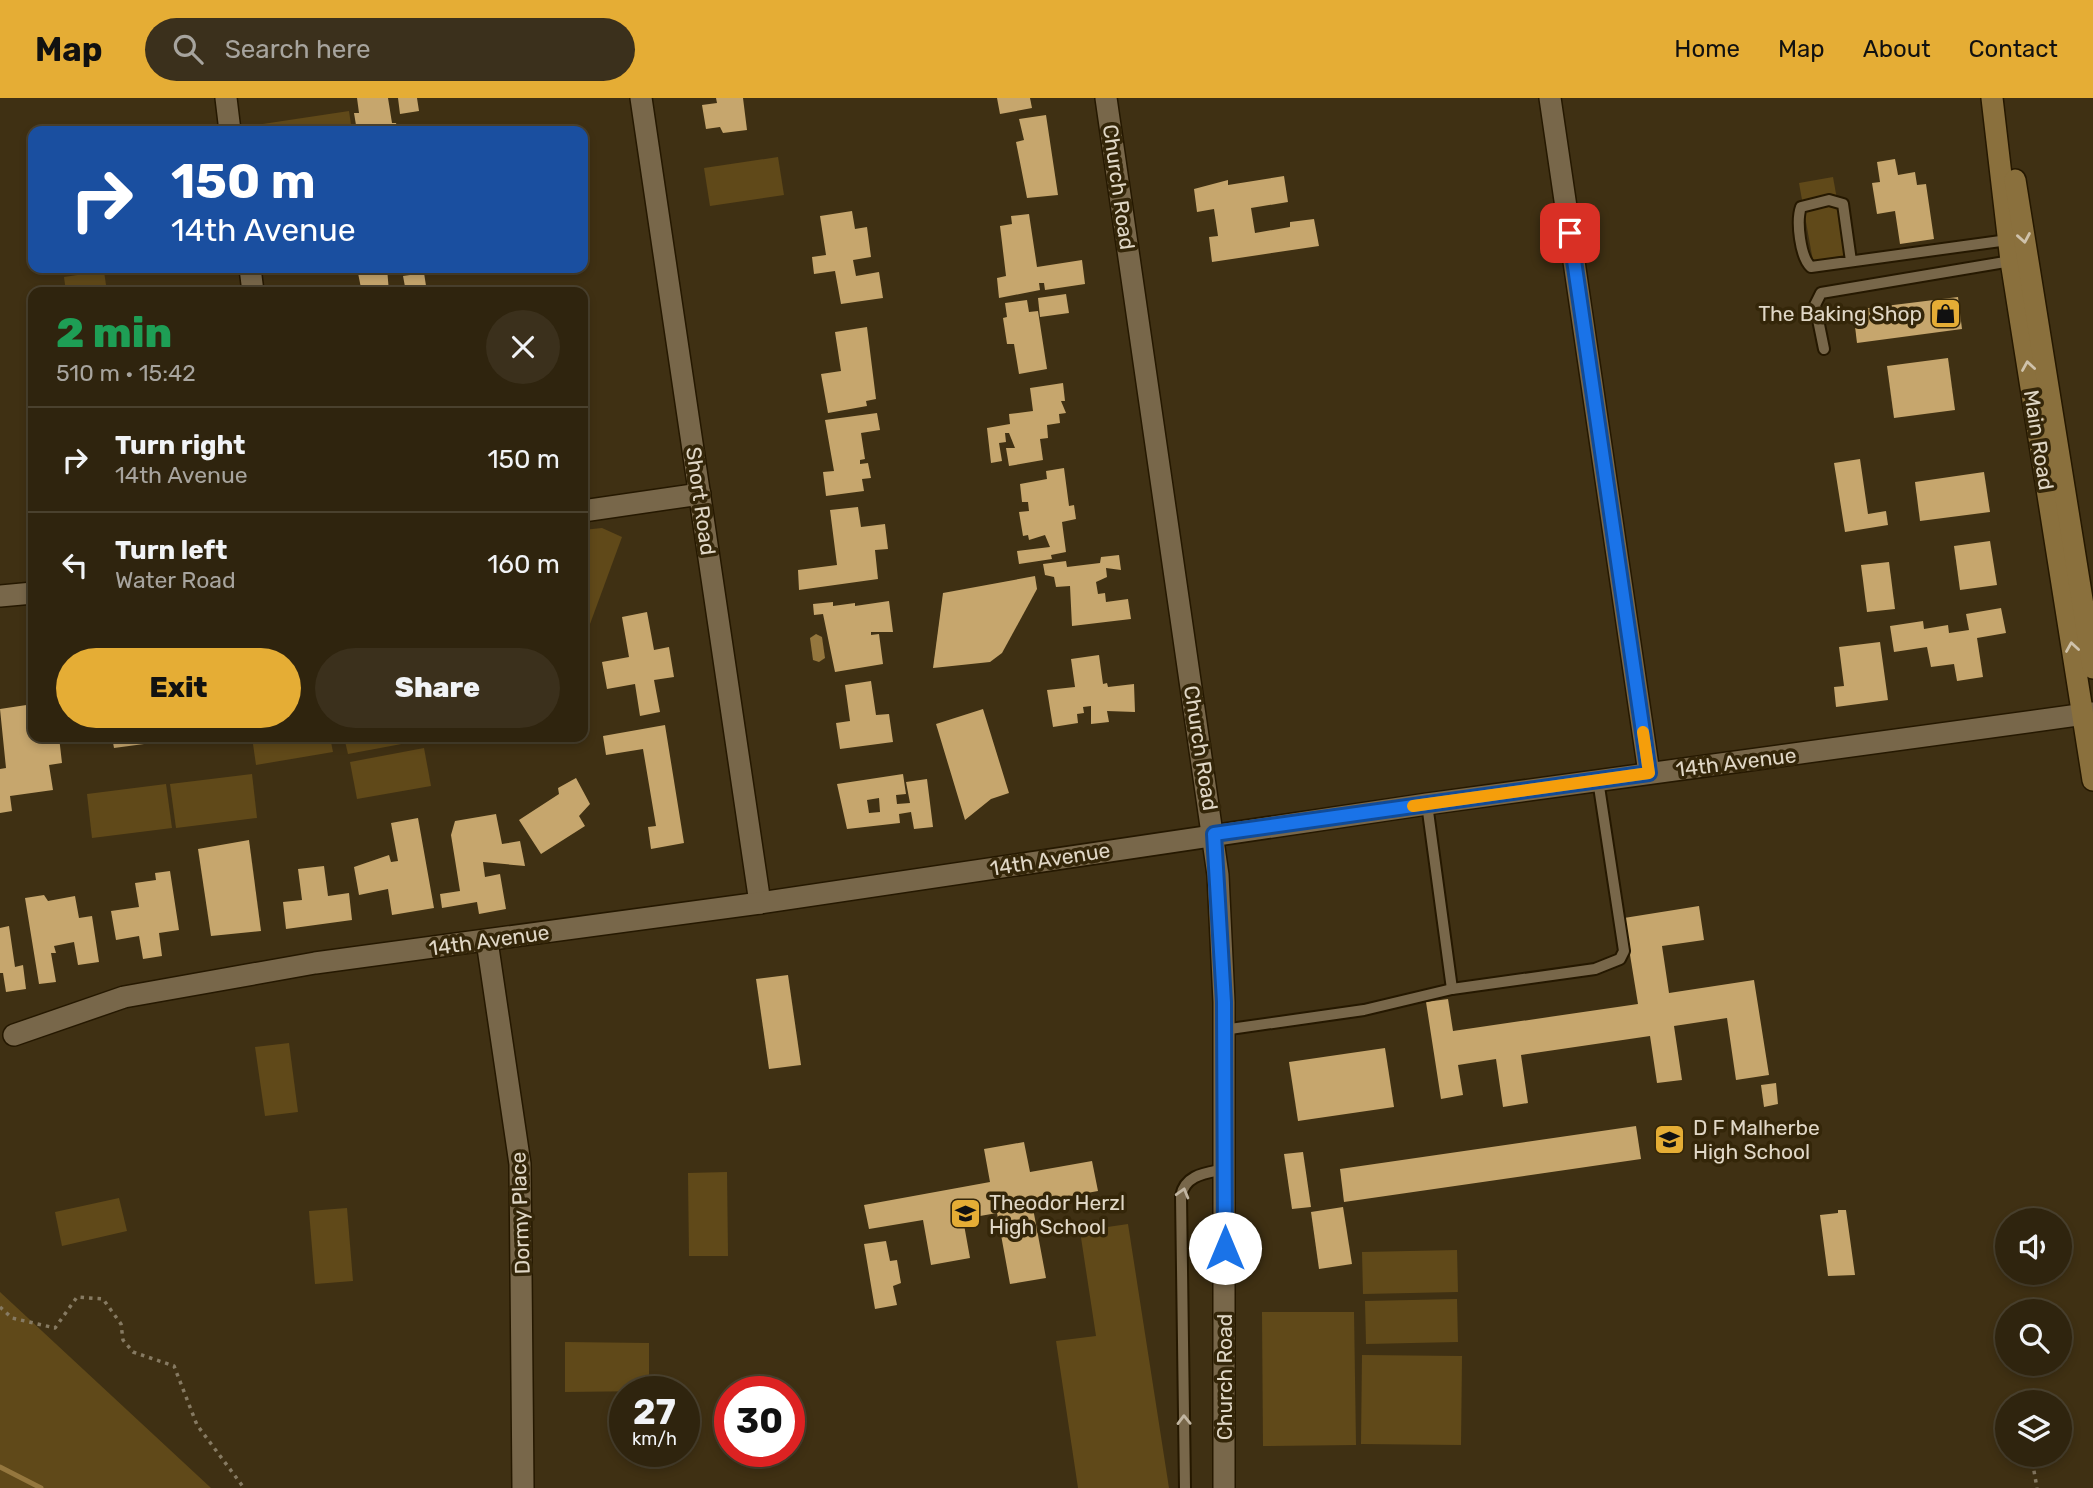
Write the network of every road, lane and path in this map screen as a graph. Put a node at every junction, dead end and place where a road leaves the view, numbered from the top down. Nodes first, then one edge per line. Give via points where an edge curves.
1 (226, 98) edge
2 (641, 98) edge
3 (1106, 98) edge
4 (1550, 98) edge
5 (1992, 98) edge
6 (2000, 98) edge
7 (229, 126) edge
8 (2010, 250) junction
9 (1851, 261) junction
10 (1824, 349) dead end
11 (700, 494) junction
12 (588, 510) edge
13 (28, 594) edge
14 (0, 597) edge
15 (2093, 668) edge
16 (2088, 714) edge
17 (1649, 773) junction
18 (1598, 780) junction
19 (2093, 780) edge
20 (1427, 804) junction
21 (1214, 834) junction
22 (760, 903) junction
23 (487, 941) junction
24 (1452, 989) junction
25 (1223, 1030) junction
26 (14, 1035) dead end
27 (1225, 1169) junction
28 (0, 1307) edge
29 (2033, 1467) edge
30 (244, 1488) edge
31 (523, 1488) edge
32 (1185, 1488) edge
33 (1224, 1488) edge
34 (2037, 1488) edge

1 - 7 street
2 - 11 street, Short Road
3 - 21 street, Church Road
4 - 17 street
5 - 8 main road, Main Road
6 -> 15 main road, Main Road
8 - 9 lane
8 - 10 lane via 1821,293 1815,305
16 -> 8 main road, Main Road
9 - 9 lane via 1843,204 1829,200 1801,207 1807,263 1811,267
11 - 12 street
11 - 22 street, Short Road
13 - 14 street
16 - 17 street, 14th Avenue
16 - 19 main road, Main Road
17 - 18 street, 14th Avenue
18 - 20 street, 14th Avenue
18 - 24 lane via 1624,951 1620,959 1595,969
20 - 21 street, 14th Avenue
20 - 24 lane
21 - 22 street, 14th Avenue
21 - 25 street, Church Road
22 - 23 street, 14th Avenue
23 - 26 street, 14th Avenue via 314,963 149,991
23 - 31 street, Dormy Place via 520,1164
24 - 25 lane via 1364,1010
25 - 27 street, Church Road
32 -> 27 lane via 1181,1196 1185,1183 1195,1176
27 - 33 street, Church Road
28 - 30 path via 12,1318 55,1328 77,1297 103,1299 133,1352 174,1366 197,1425
29 - 34 path

